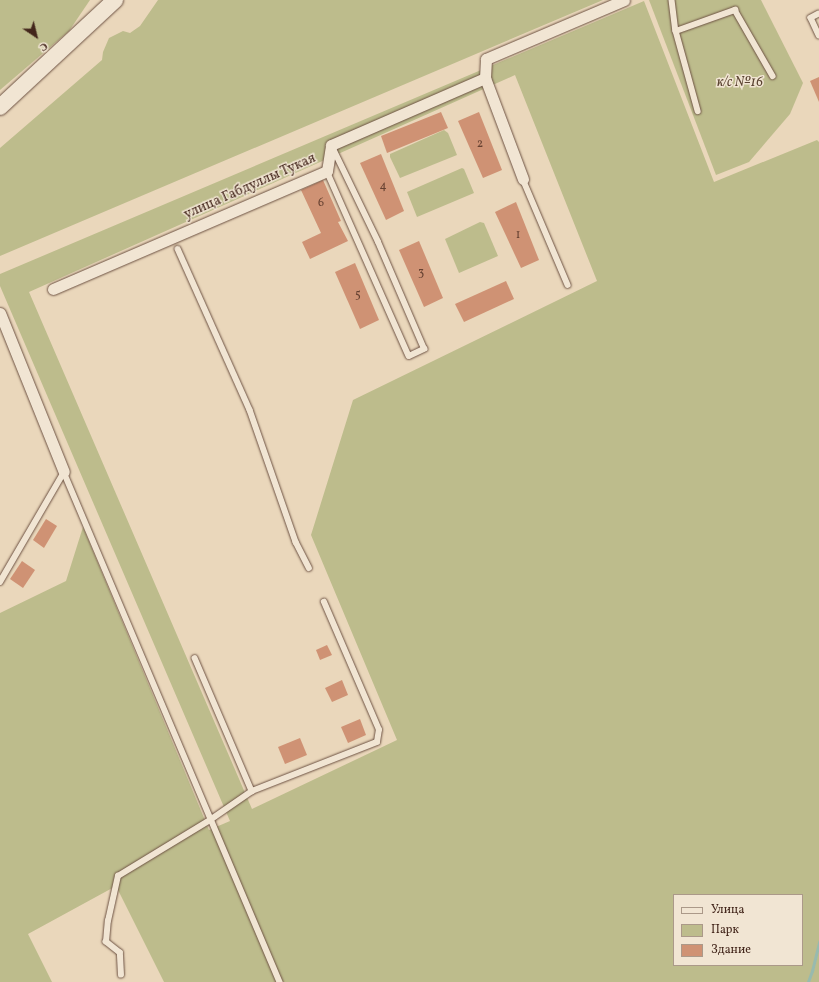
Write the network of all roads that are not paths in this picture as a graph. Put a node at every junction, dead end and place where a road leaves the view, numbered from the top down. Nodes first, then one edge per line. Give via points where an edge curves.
1 (115, 0) edge
2 (624, 0) edge
3 (672, 0) edge
4 (819, 14) edge
5 (676, 31) junction
6 (819, 35) edge
7 (773, 76) dead end
8 (485, 78) junction
9 (0, 107) edge
10 (698, 111) dead end
11 (331, 145) junction
12 (327, 171) junction
13 (523, 179) joint
14 (178, 249) dead end
15 (568, 285) dead end
16 (53, 289) dead end
17 (0, 313) edge
18 (64, 472) junction
19 (309, 568) dead end
20 (0, 582) edge
21 (324, 602) dead end
22 (195, 658) dead end
23 (252, 791) junction
24 (210, 820) junction
25 (121, 975) dead end
26 (280, 982) edge

1 - 9 street
2 - 8 street via 486,59
3 - 5 lane
4 - 6 lane via 811,18
5 - 7 lane via 735,10
5 - 10 lane
8 - 11 street, улица Габдуллы Тукая
8 - 13 street
11 - 12 street, улица Габдуллы Тукая
11 - 12 lane via 378,242 424,349 409,356
12 - 16 street, улица Габдуллы Тукая
13 - 15 lane
14 - 19 lane via 250,410 296,542
17 - 18 street
18 - 20 lane
18 - 24 lane
21 - 23 lane via 379,730 377,742
22 - 23 lane
23 - 24 lane
24 - 25 lane via 118,876 106,942 120,953
24 - 26 lane

